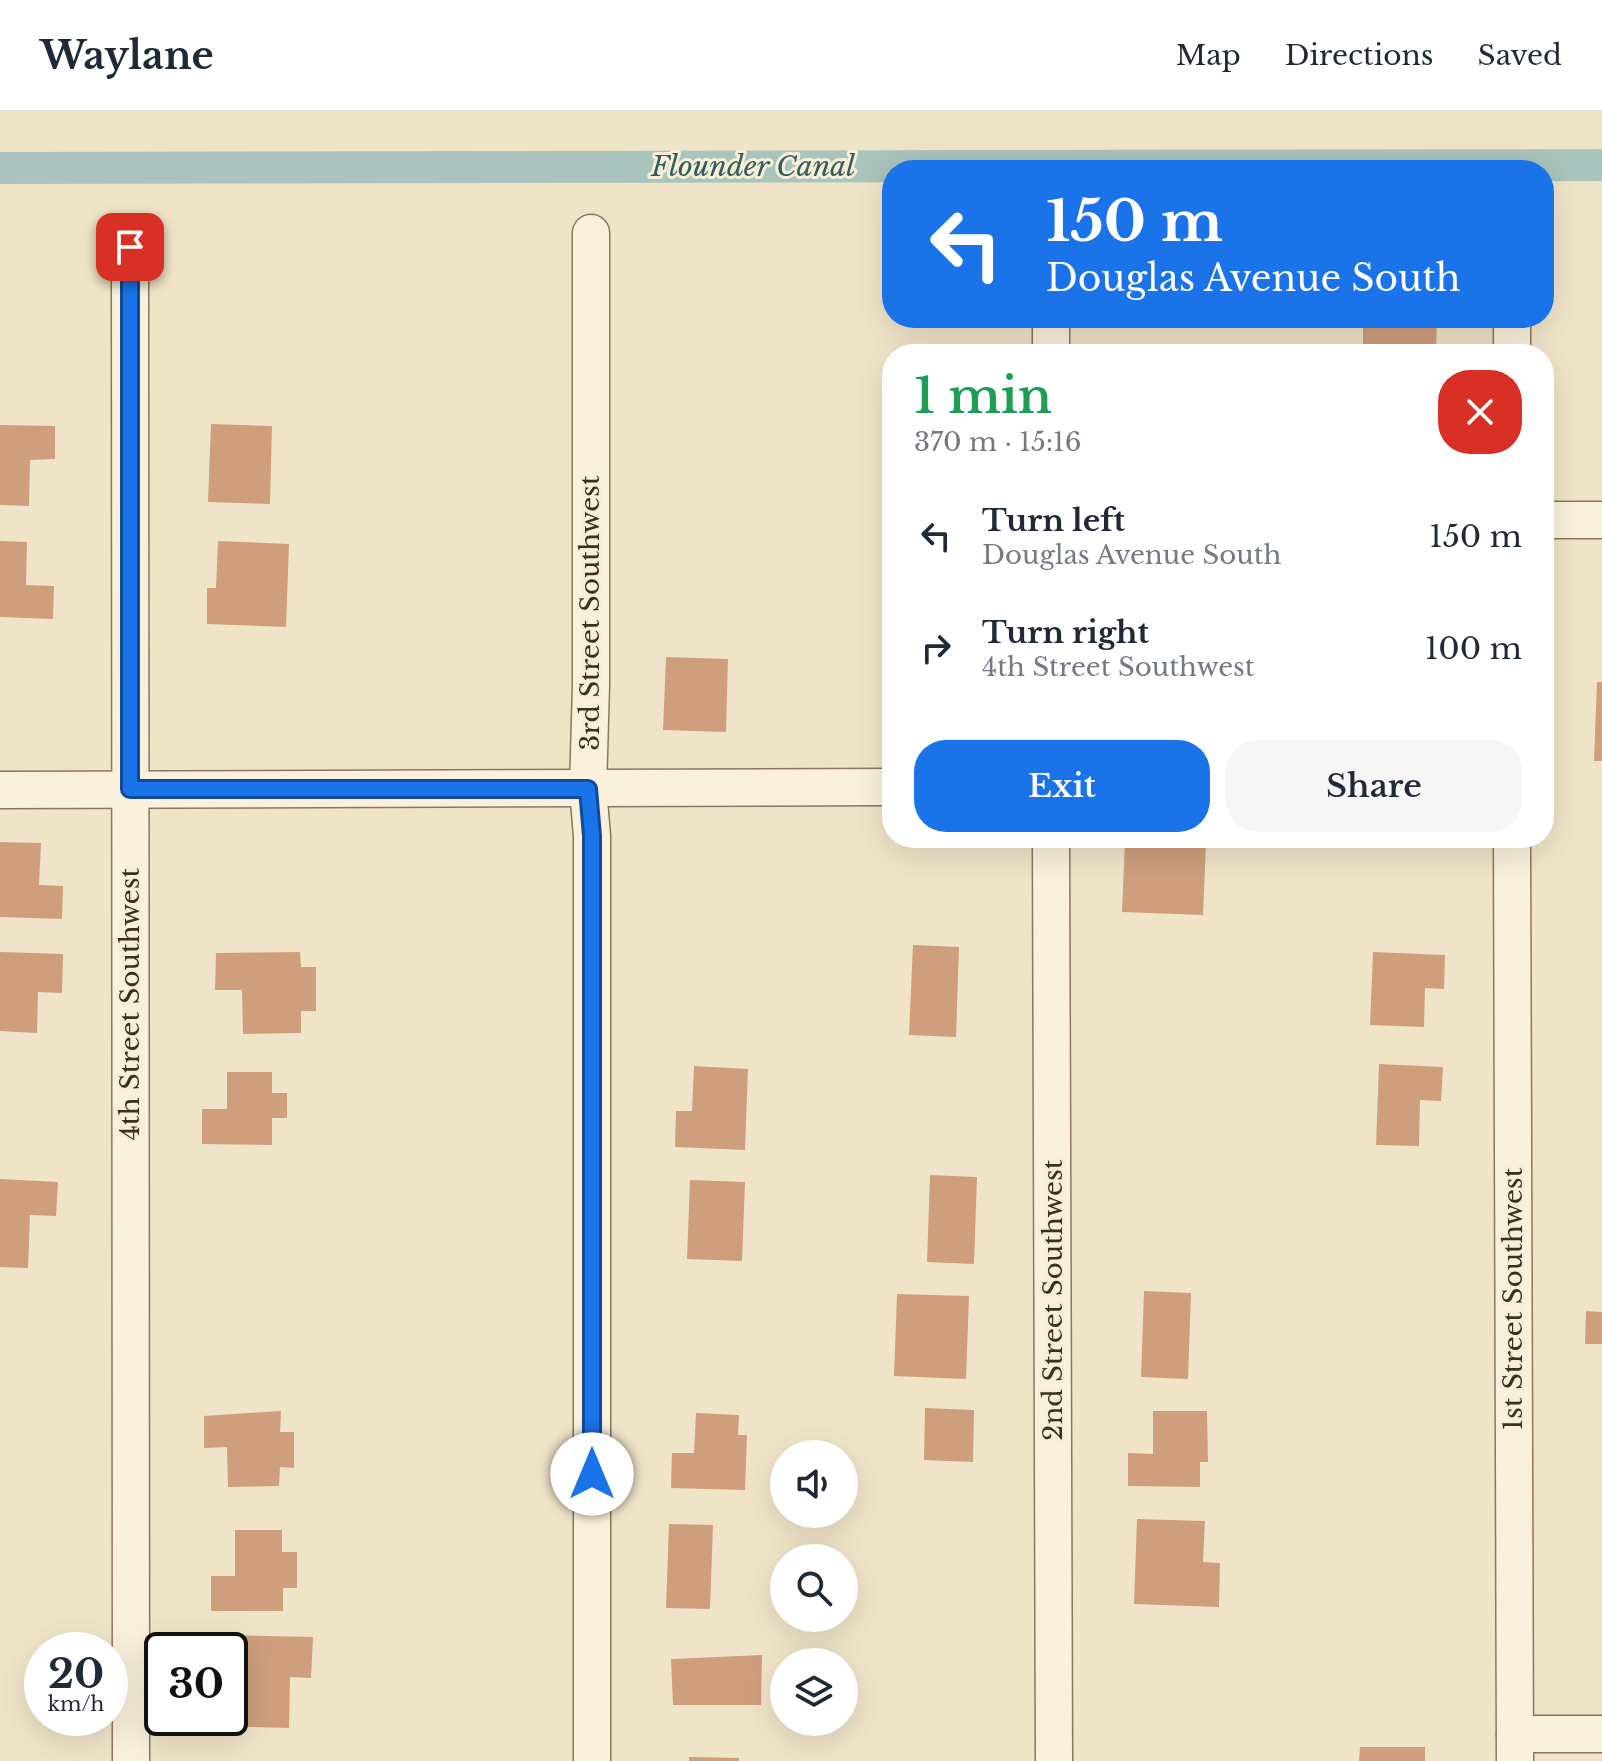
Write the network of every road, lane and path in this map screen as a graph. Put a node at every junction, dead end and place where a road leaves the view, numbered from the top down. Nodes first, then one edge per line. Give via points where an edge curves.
1 (591, 233) dead end
2 (130, 247) dead end
3 (1554, 520) edge
4 (1602, 520) edge
5 (882, 787) edge
6 (130, 789) junction
7 (588, 789) junction
8 (0, 790) edge
9 (1051, 848) edge
10 (1512, 848) edge
11 (1602, 1734) edge
12 (1515, 1747) edge
13 (131, 1761) edge
14 (592, 1761) edge
15 (1054, 1761) edge

1 - 7 street, 3rd Street Southwest
2 - 6 street, 4th Street Southwest
3 - 4 street
5 - 7 street
6 - 7 street
6 - 8 street
6 - 13 street, 4th Street Southwest
7 - 14 street, 3rd Street Southwest
9 - 15 street, 2nd Street Southwest
10 - 12 street, 1st Street Southwest
11 - 12 street

